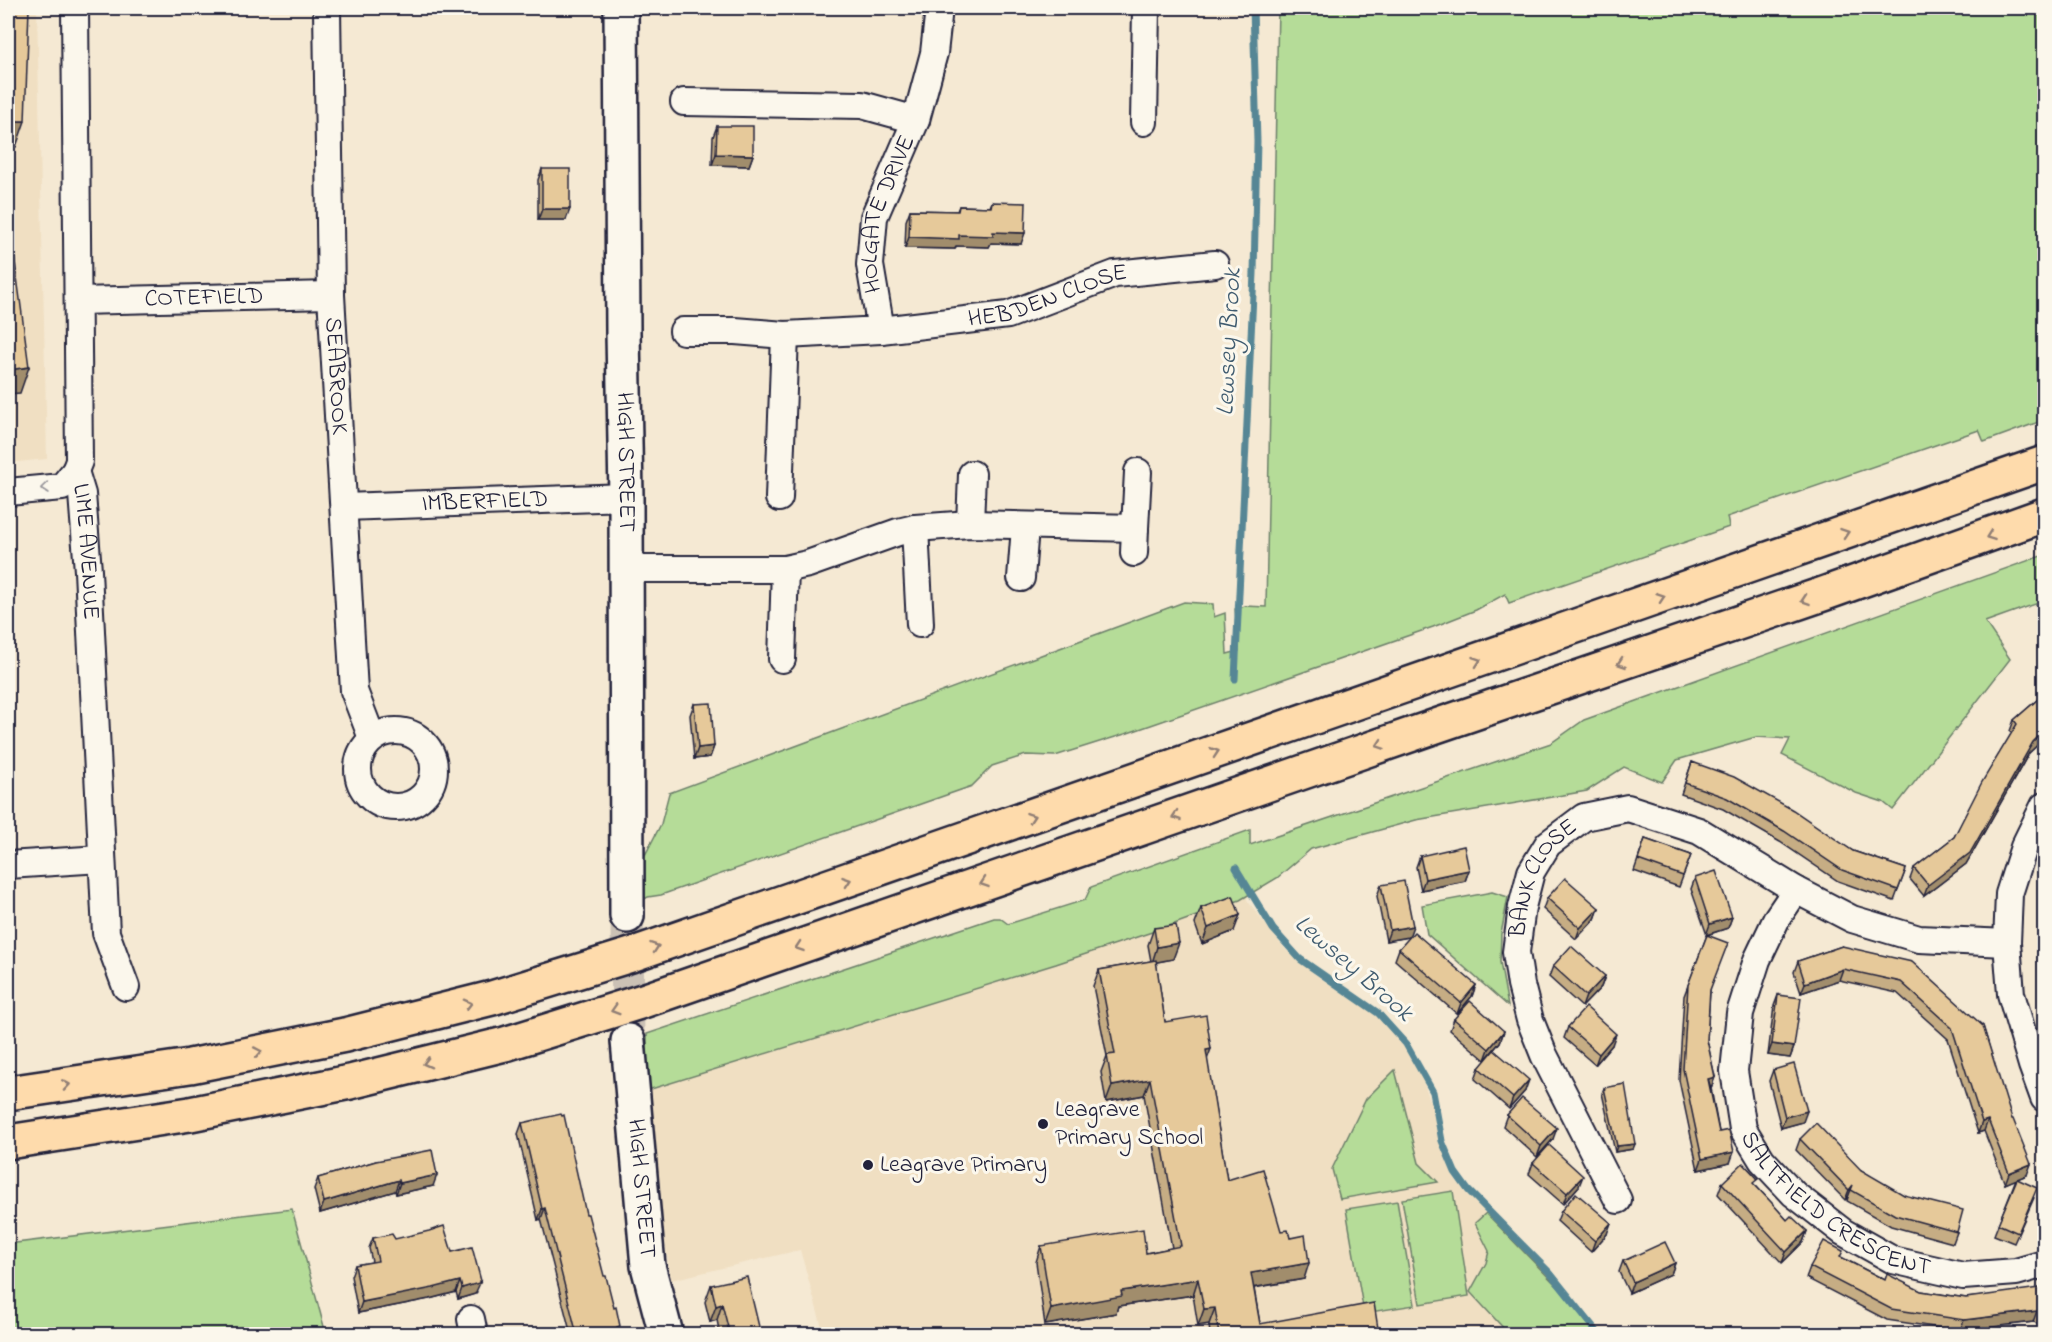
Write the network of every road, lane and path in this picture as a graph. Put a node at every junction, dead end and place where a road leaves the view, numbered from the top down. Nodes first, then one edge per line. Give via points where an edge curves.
1 (75, 8) edge
2 (327, 8) edge
3 (621, 8) edge
4 (939, 8) edge
5 (1146, 8) edge
6 (684, 102) dead end
7 (916, 120) junction
8 (1144, 122) dead end
9 (1215, 264) dead end
10 (331, 295) junction
11 (78, 301) junction
12 (881, 330) junction
13 (683, 331) dead end
14 (785, 335) junction
15 (2044, 463) edge
16 (75, 471) junction
17 (1138, 472) dead end
18 (972, 474) dead end
19 (8, 492) edge
20 (626, 497) junction
21 (780, 498) dead end
22 (344, 507) junction
23 (2044, 516) edge
24 (970, 524) junction
25 (1025, 527) junction
26 (915, 528) junction
27 (1135, 528) junction
28 (1134, 554) dead end
29 (625, 569) junction
30 (784, 569) junction
31 (1021, 578) dead end
32 (920, 624) dead end
33 (782, 659) dead end
34 (372, 738) dead end
35 (2044, 806) edge
36 (101, 860) junction
37 (8, 865) edge
38 (1796, 890) junction
39 (627, 916) tunnel mouth
40 (2007, 943) junction
41 (126, 987) dead end
42 (628, 1041) tunnel mouth
43 (2038, 1062) edge
44 (8, 1093) edge
45 (2044, 1098) edge
46 (8, 1142) edge
47 (1618, 1200) dead end
48 (2044, 1264) edge
49 (666, 1335) edge

1 - 11 street, LIME AVENUE
2 - 10 street, SEABROOK
3 - 20 street, HIGH STREET
4 - 7 street, HOLGATE DRIVE via 934,53
5 - 8 street
6 - 7 street via 862,105
7 - 12 street, HOLGATE DRIVE via 874,217 870,265
9 - 12 street, HEBDEN CLOSE via 1115,273 1008,315
10 - 11 street, COTEFIELD
10 - 22 street, SEABROOK
11 - 16 street, LIME AVENUE via 80,451
12 - 14 street, HOLGATE DRIVE
13 - 14 street, HOLGATE DRIVE
14 - 21 street
44 -> 15 highway via 190,1066 345,1035 492,998 631,955
16 -> 19 street via 62,487
16 - 36 street, LIME AVENUE via 82,494 88,571
17 - 27 street
18 - 24 street
20 - 22 street, IMBERFIELD
20 - 29 street, HIGH STREET
22 - 34 street, SEABROOK via 354,691
23 -> 46 highway via 505,1044 350,1082 190,1114
24 - 25 street
24 - 26 street
25 - 27 street
25 - 31 street
26 - 30 street
26 - 32 street
27 - 28 street
29 - 30 street
29 - 39 street, HIGH STREET
30 - 33 street
35 - 40 street via 2024,847 2009,894
36 - 37 street
36 - 41 street, LIME AVENUE via 106,933
38 - 40 street, BANK CLOSE via 1852,919 1919,939
38 - 47 street, BANK CLOSE via 1699,831 1628,808 1584,817 1548,844 1530,872 1516,952 1530,1020
38 - 48 street, SALTFIELD CRESCENT via 1757,960 1740,1012 1734,1071 1743,1129 1762,1160 1794,1194 1843,1232 1893,1260 1963,1276 2016,1272
40 - 43 street via 2011,994
42 - 49 street, HIGH STREET via 648,1266
43 - 45 street

